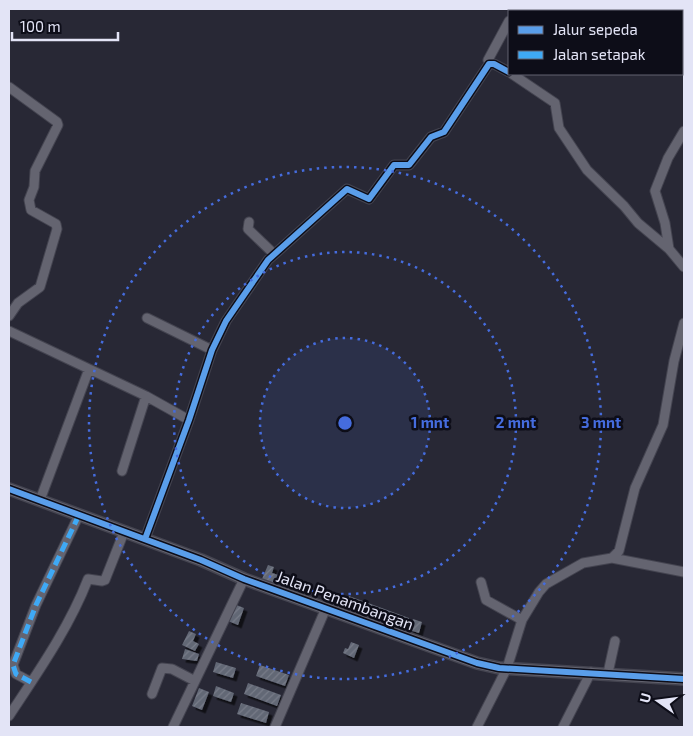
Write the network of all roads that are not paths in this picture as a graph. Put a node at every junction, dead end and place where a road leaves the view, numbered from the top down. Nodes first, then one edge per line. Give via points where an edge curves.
1 (508, 23) edge
2 (491, 63) junction
3 (508, 72) edge
4 (514, 75) edge
5 (9, 87) edge
6 (684, 130) edge
7 (249, 222) dead end
8 (669, 249) junction
9 (274, 254) junction
10 (684, 267) edge
11 (9, 316) edge
12 (147, 318) dead end
13 (684, 324) edge
14 (9, 331) edge
15 (212, 350) junction
16 (90, 369) junction
17 (146, 396) junction
18 (189, 420) junction
19 (122, 471) dead end
20 (9, 488) edge
21 (40, 500) junction
22 (79, 515) junction
23 (124, 532) junction
24 (145, 539) junction
25 (612, 558) junction
26 (684, 572) edge
27 (244, 579) junction
28 (481, 582) dead end
29 (326, 608) junction
30 (522, 620) junction
31 (615, 641) dead end
32 (507, 668) junction
33 (591, 672) junction
34 (608, 673) junction
35 (684, 680) edge
36 (195, 681) junction
37 (31, 682) junction
38 (152, 694) dead end
39 (9, 716) edge
40 (173, 727) edge
41 (275, 727) edge
42 (477, 727) edge
43 (564, 727) edge

1 - 2 street via 488,60
2 - 3 street
2 - 9 street via 444,132 430,137 409,165 394,165 368,199 347,189
4 - 8 street via 555,103 559,128 587,170 645,230
5 - 11 street via 58,125 35,170 29,200 32,210 56,224 57,229 40,287 18,303
6 - 8 street via 656,185
7 - 9 street via 248,229
8 - 10 street
9 - 15 street via 226,321
12 - 15 street
13 - 25 street via 663,425 639,474 621,546
14 - 16 street
15 - 18 street
16 - 17 street
16 - 21 street
17 - 18 street
17 - 19 street
18 - 24 street
20 - 21 street, Jalan Penambangan
21 - 22 street, Jalan Penambangan
22 - 23 street, Jalan Penambangan
22 - 37 street via 36,605 13,665 16,674
23 - 24 street, Jalan Penambangan
23 - 37 street via 105,580 88,579 70,618
24 - 27 street, Jalan Penambangan
25 - 26 street
25 - 30 street via 592,559 546,584
27 - 29 street, Jalan Penambangan
27 - 36 street
28 - 30 street via 487,600
29 - 32 street, Jalan Penambangan via 478,663
29 - 41 street
30 - 32 street
31 - 34 street
32 - 33 street, Jalan Penambangan
32 - 42 street
33 - 34 street, Jalan Penambangan
33 - 43 street
34 - 35 street, Jalan Penambangan
36 - 38 street via 172,669 162,668
36 - 40 street
37 - 39 street

